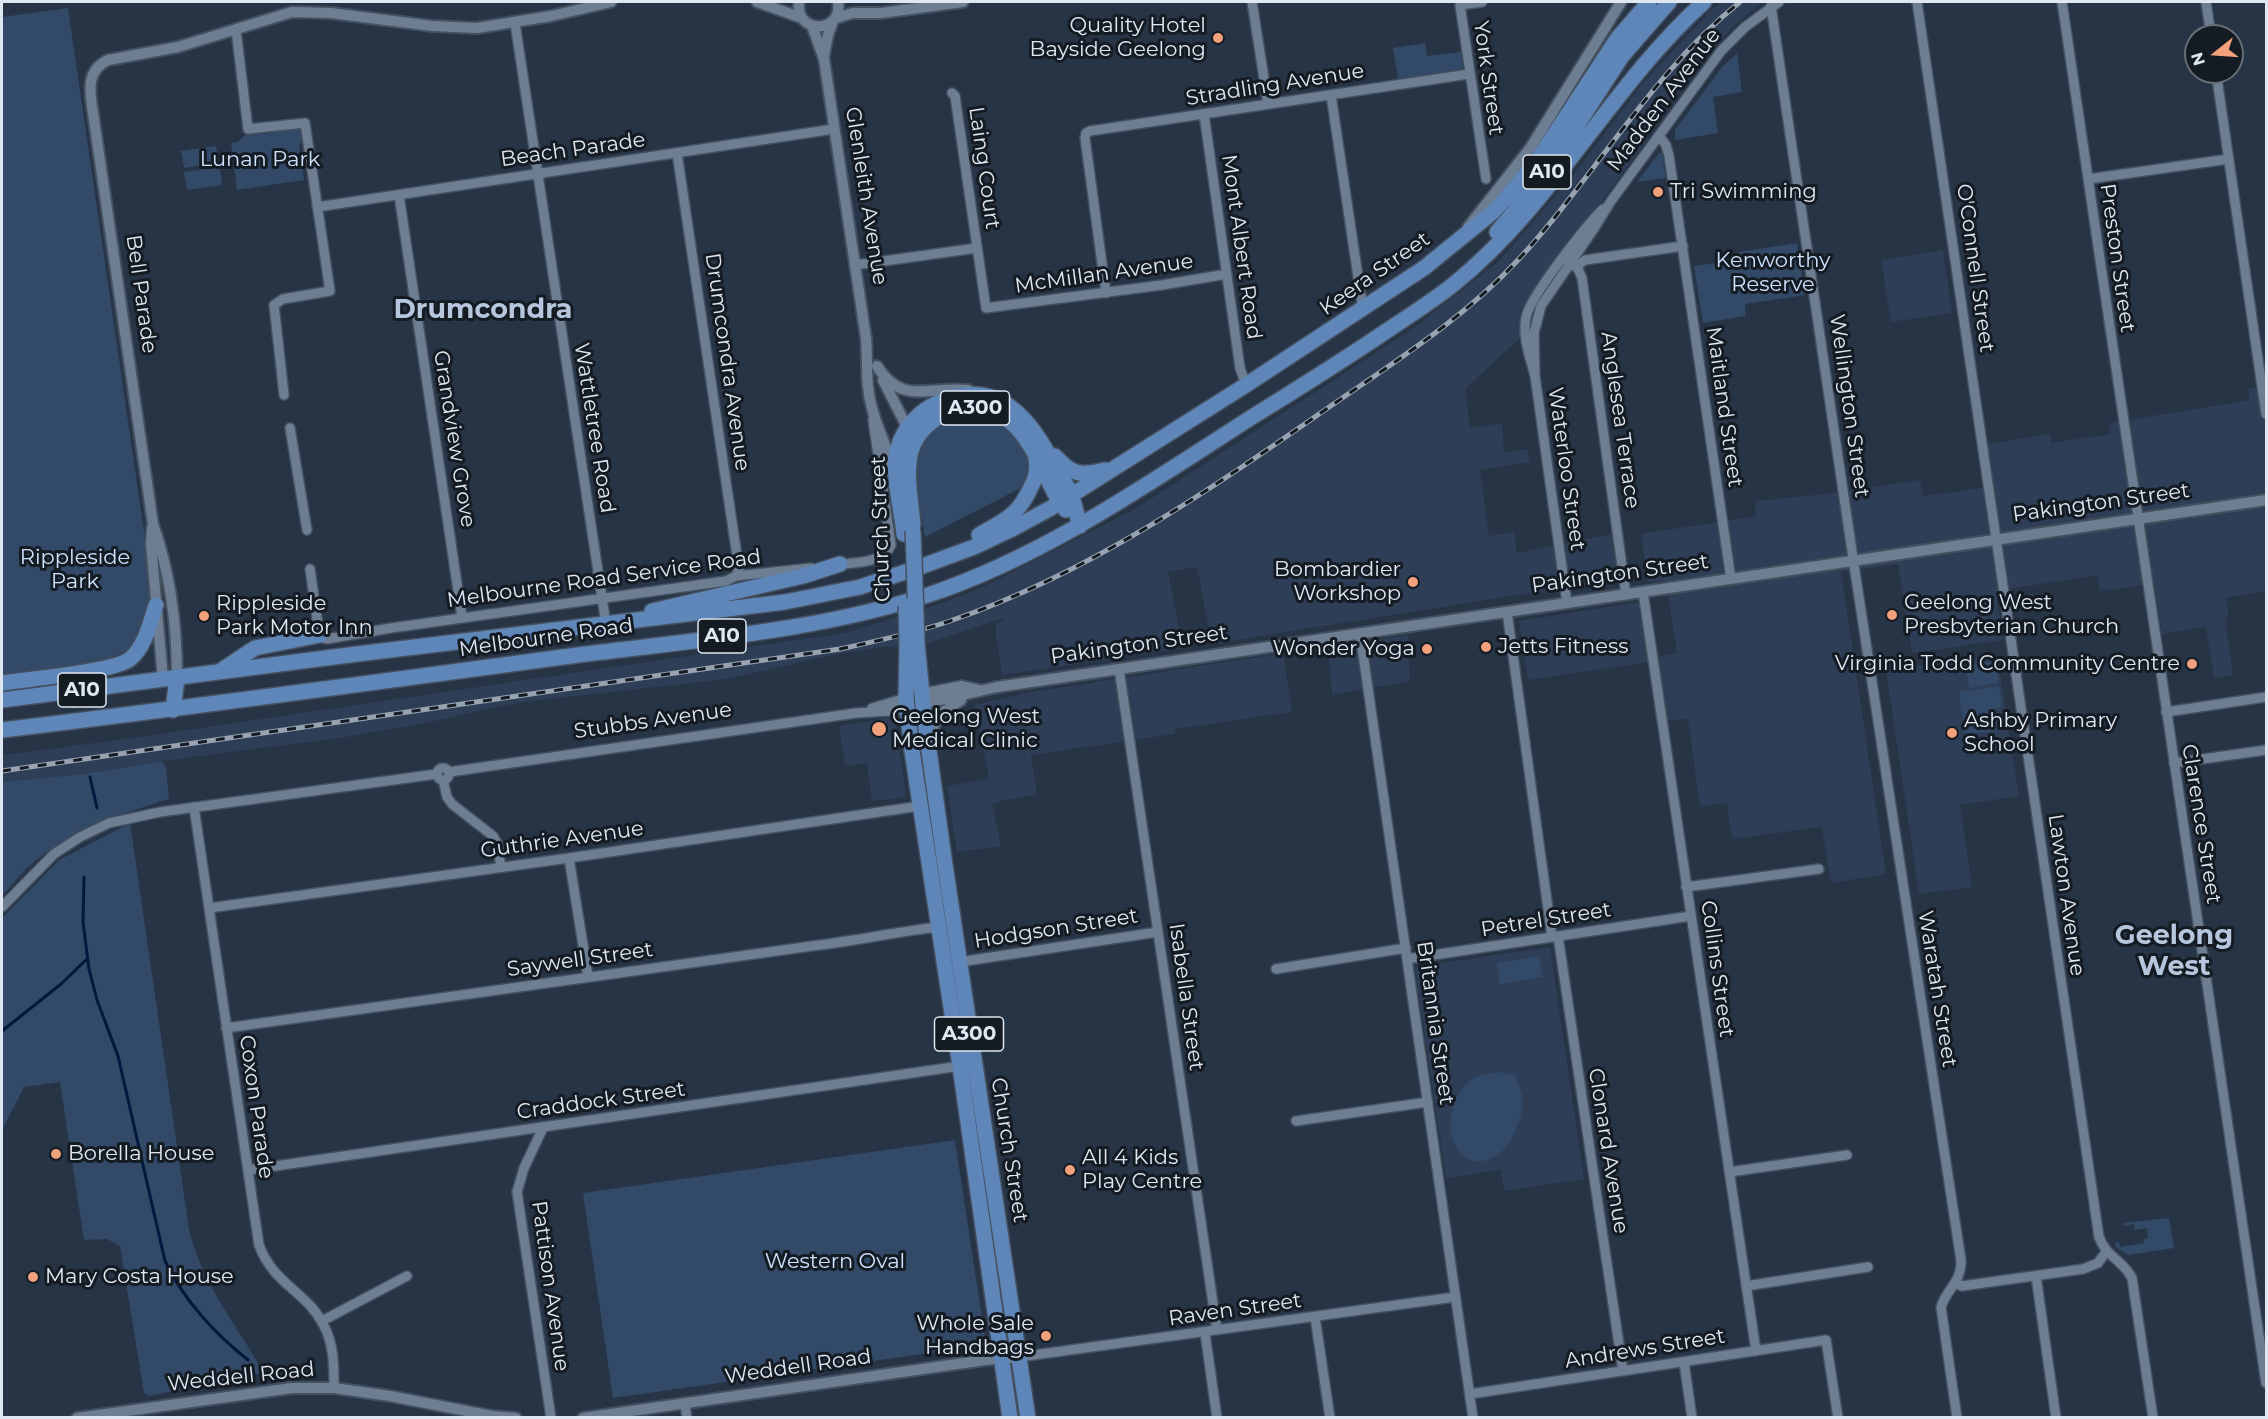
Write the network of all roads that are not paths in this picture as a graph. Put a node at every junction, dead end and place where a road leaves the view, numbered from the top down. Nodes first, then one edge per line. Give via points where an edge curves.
1 (611, 2) edge
2 (758, 2) edge
3 (799, 2) edge
4 (838, 2) edge
5 (963, 2) edge
6 (1252, 2) edge
7 (1482, 2) edge
8 (1621, 2) edge
9 (1649, 2) edge
10 (1668, 2) edge
11 (1704, 2) edge
12 (1917, 2) edge
13 (2062, 2) edge
14 (2206, 2) edge
15 (1775, 4) edge
16 (802, 18) junction
17 (834, 20) junction
18 (515, 23) junction
19 (2209, 24) edge
20 (812, 26) junction
21 (236, 30) junction
22 (824, 59) junction
23 (1469, 74) junction
24 (2218, 84) edge
25 (952, 93) dead end
26 (1331, 95) junction
27 (1268, 104) junction
28 (1204, 114) junction
29 (834, 129) junction
30 (1659, 136) junction
31 (677, 153) junction
32 (2229, 159) junction
33 (538, 174) junction
34 (1486, 179) dead end
35 (2088, 179) junction
36 (399, 195) junction
37 (317, 207) junction
38 (1458, 240) junction
39 (1683, 246) junction
40 (977, 248) junction
41 (1570, 262) junction
42 (855, 265) junction
43 (1227, 274) junction
44 (1106, 293) junction
45 (986, 308) joint
46 (1363, 310) junction
47 (1401, 321) junction
48 (1530, 323) joint
49 (866, 338) junction
50 (876, 366) junction
51 (1246, 385) junction
52 (909, 391) junction
53 (889, 394) junction
54 (284, 395) dead end
55 (1002, 401) junction
56 (871, 406) junction
57 (2266, 414) edge
58 (290, 428) dead end
59 (907, 428) junction
60 (1039, 436) junction
61 (912, 450) junction
62 (1035, 457) junction
63 (1122, 464) junction
64 (1065, 499) junction
65 (900, 500) junction
66 (2266, 500) edge
67 (2137, 519) junction
68 (153, 524) junction
69 (1080, 526) junction
70 (307, 530) dead end
71 (909, 532) junction
72 (1996, 540) junction
73 (890, 547) joint
74 (1853, 561) junction
75 (936, 562) junction
76 (840, 564) junction
77 (310, 569) dead end
78 (736, 576) junction
79 (1731, 579) junction
80 (1643, 592) junction
81 (1626, 595) junction
82 (602, 599) junction
83 (1567, 603) junction
84 (156, 605) junction
85 (1507, 612) junction
86 (462, 618) junction
87 (606, 624) junction
88 (1360, 633) junction
89 (320, 635) junction
90 (1119, 669) junction
91 (220, 672) junction
92 (170, 679) junction
93 (2, 683) edge
94 (980, 690) junction
95 (2266, 697) edge
96 (2, 700) edge
97 (914, 701) junction
98 (173, 710) junction
99 (2166, 712) junction
100 (2, 730) edge
101 (927, 741) junction
102 (2266, 750) edge
103 (2174, 763) junction
104 (443, 775) junction
105 (920, 806) junction
106 (194, 807) junction
107 (569, 858) junction
108 (501, 867) junction
109 (1819, 869) dead end
110 (1686, 887) junction
111 (2, 907) edge
112 (208, 908) junction
113 (1690, 916) junction
114 (938, 927) junction
115 (1158, 932) junction
116 (1555, 937) junction
117 (1406, 948) junction
118 (1407, 959) junction
119 (959, 962) junction
120 (1276, 969) dead end
121 (588, 976) junction
122 (226, 1028) junction
123 (960, 1066) junction
124 (1428, 1102) junction
125 (1296, 1121) dead end
126 (543, 1128) junction
127 (1847, 1155) dead end
128 (248, 1170) junction
129 (1729, 1172) junction
130 (2106, 1252) junction
131 (1868, 1267) dead end
132 (407, 1276) dead end
133 (2036, 1276) junction
134 (1955, 1282) junction
135 (1746, 1286) junction
136 (1455, 1297) junction
137 (1315, 1317) junction
138 (322, 1321) junction
139 (1217, 1330) junction
140 (1205, 1333) junction
141 (1756, 1351) junction
142 (1019, 1357) junction
143 (1002, 1359) junction
144 (1684, 1362) junction
145 (1623, 1371) junction
146 (2266, 1383) edge
147 (334, 1388) junction
148 (1470, 1394) junction
149 (685, 1404) junction
150 (77, 1418) edge
151 (516, 1418) edge
152 (551, 1418) edge
153 (583, 1418) edge
154 (687, 1418) edge
155 (1010, 1418) edge
156 (1028, 1418) edge
157 (1217, 1418) edge
158 (1330, 1418) edge
159 (1473, 1418) edge
160 (1692, 1418) edge
161 (1838, 1418) edge
162 (1957, 1418) edge
163 (2056, 1418) edge
164 (2154, 1418) edge

1 - 18 street
2 - 16 street
3 - 16 street
4 - 17 street, Glenleith Avenue
5 - 17 street via 853,13
6 - 27 street
7 - 23 street, York Street via 1460,5
8 - 38 street, Keera Street via 1531,147
9 - 38 highway, A10 via 1606,55 1538,159 1493,212
10 - 47 highway, A10 via 1622,56 1521,206 1485,246
11 - 47 highway via 1636,73 1554,183 1492,252
12 - 72 street, O'Connell Street
13 - 35 street, Preston Street
14 - 19 street
15 - 30 street, Madden Avenue via 1727,44
15 - 74 street, Wellington Street
16 - 20 street
17 - 20 street
17 - 22 street, Glenleith Avenue
18 - 21 street via 454,28 301,11
18 - 33 street, Wattletree Road
20 - 22 street, Glenleith Avenue
21 - 37 street via 248,129 305,123
21 - 68 street, Bell Parade via 178,47 108,60 99,64 91,80
22 - 29 street, Glenleith Avenue
23 - 26 street, Stradling Avenue
23 - 34 street, York Street
24 - 32 street
25 - 40 street, Laing Court
26 - 27 street, Stradling Avenue
26 - 46 street
27 - 28 street, Stradling Avenue
28 - 43 street, Mont Albert Road
28 - 44 street, Stradling Avenue via 1086,133
29 - 31 street, Beach Parade
29 - 42 street, Glenleith Avenue
30 - 39 street, Maitland Street via 1669,156
30 - 41 street, Madden Avenue via 1611,201 1591,221
31 - 33 street, Beach Parade
31 - 78 street, Drumcondra Avenue via 739,569
32 - 35 street
32 - 57 street
33 - 36 street, Beach Parade
33 - 82 street, Wattletree Road
35 - 67 street, Preston Street
36 - 37 street, Beach Parade
36 - 86 street, Grandview Grove
37 - 54 street via 330,291 275,302
38 - 46 highway, Keera Street / A10
39 - 41 street
39 - 79 street, Maitland Street
40 - 42 street
40 - 45 street, Laing Court
41 - 48 street, Madden Avenue
41 - 81 street, Anglesea Terrace via 1582,278
42 - 49 street, Glenleith Avenue
43 - 44 street, McMillan Avenue
43 - 51 street, Mont Albert Road via 1240,368
44 - 45 street, McMillan Avenue
46 - 51 highway, Keera Street / A10
47 - 69 highway, A10
48 - 83 street, Waterloo Street via 1527,348 1535,376
49 - 50 street, Glenleith Avenue
49 - 56 street, Glenleith Avenue
50 - 52 street via 893,386
50 - 53 street, Glenleith Avenue
51 - 63 highway, Keera Street / A10
52 - 53 street
52 - 55 street via 972,390
53 - 56 street
53 - 59 street, Glenleith Avenue
55 - 59 highway, Church Street / A300 via 974,395 948,399 924,411
55 - 60 highway, Church Street / A300 via 1020,413
56 - 65 street, Glenleith Avenue via 885,440
56 - 73 street, Glenleith Avenue
58 - 70 street
59 - 61 highway, Glenleith Avenue
59 - 65 highway, Church Street / A300 via 896,457
60 - 63 highway via 1072,472 1093,473
60 - 64 highway, Church Street / A300
61 - 62 highway, Church Street / A300 via 921,433 939,417 959,409 979,408 1013,424
61 - 71 highway, Church Street / A300
62 - 64 highway, Church Street / A300
62 - 75 highway via 1036,477 1017,511
63 - 64 highway, Keera Street / A10
64 - 69 highway, Church Street / A300
64 - 75 highway, Melbourne Road / A10 via 1014,528
65 - 71 highway, Church Street / A300
66 - 67 street, Pakington Street
67 - 72 street, Pakington Street
67 - 99 street, Clarence Street
68 - 84 street, Bell Parade
68 - 92 street, Bell Parade via 162,549 168,591
69 - 98 highway, Melbourne Road / A10 via 958,584 845,617
71 - 97 highway, Church Street / A300, bridge
72 - 74 street, Pakington Street
72 - 130 street, Lawton Avenue via 2099,1237
73 - 76 street, Melbourne Road Service Road via 882,557
74 - 79 street, Pakington Street
74 - 134 street, Waratah Street via 1961,1260
75 - 87 highway, Melbourne Road / A10 via 822,596
76 - 78 street, Melbourne Road Service Road
76 - 87 highway
77 - 89 street
78 - 82 street, Melbourne Road Service Road via 726,581
79 - 80 street, Pakington Street
80 - 81 street, Pakington Street
80 - 110 street, Collins Street
81 - 83 street, Pakington Street
82 - 86 street, Melbourne Road Service Road
82 - 87 street, Wattletree Road
83 - 85 street, Pakington Street
84 - 92 street, Bell Parade
84 - 93 highway via 141,645 124,663
85 - 88 street, Pakington Street
85 - 116 street, Clonard Avenue
86 - 89 street, Melbourne Road Service Road via 327,639
87 - 91 highway, Melbourne Road / A10
88 - 90 street, Pakington Street
88 - 117 street, Britannia Street
89 - 91 highway via 255,648
90 - 94 street, Pakington Street
90 - 115 street, Isabella Street
91 - 92 highway, Melbourne Road / A10
92 - 96 highway, Melbourne Road / A10
92 - 98 highway, Bell Parade
94 - 97 street, Pakington Street via 962,686
94 - 101 street via 941,713
95 - 99 street
97 - 101 highway, Church Street / A300
97 - 104 street, Stubbs Avenue via 890,711 864,711
97 - 105 highway, Church Street / A300
98 - 100 highway, Melbourne Road / A10
99 - 103 street, Clarence Street
101 - 119 highway, Church Street / A300
102 - 103 street
103 - 146 street, Clarence Street
104 - 106 street, Stubbs Avenue
104 - 108 street via 452,804 493,836
105 - 107 street, Guthrie Avenue
105 - 114 highway, Church Street / A300
106 - 111 street, Stubbs Avenue via 123,819 80,837 41,866
106 - 112 street, Coxon Parade
107 - 108 street, Guthrie Avenue
107 - 121 street
108 - 112 street, Guthrie Avenue
109 - 110 street
110 - 113 street, Collins Street
112 - 122 street, Coxon Parade
113 - 116 street, Petrel Street
113 - 129 street, Collins Street
114 - 121 street, Saywell Street
114 - 123 highway, Church Street / A300
115 - 119 street, Hodgson Street
115 - 139 street, Isabella Street
116 - 118 street, Petrel Street
116 - 145 street, Clonard Avenue
117 - 118 street, Britannia Street
117 - 120 street
118 - 124 street, Britannia Street
119 - 142 highway, Church Street / A300
121 - 122 street, Saywell Street
122 - 128 street, Coxon Parade
123 - 126 street, Craddock Street
123 - 143 highway, Church Street / A300
124 - 125 street
124 - 136 street, Britannia Street
126 - 128 street, Craddock Street
126 - 152 street, Pattison Avenue via 517,1192
127 - 129 street
128 - 138 street, Coxon Parade via 264,1259
129 - 135 street, Collins Street
130 - 133 street via 2091,1267
130 - 164 street via 2128,1270 2134,1287
131 - 135 street
132 - 138 street
133 - 134 street via 1962,1286
133 - 163 street
134 - 162 street, Waratah Street via 1941,1307
135 - 141 street, Collins Street
136 - 137 street, Raven Street
136 - 148 street, Britannia Street
137 - 139 street, Raven Street
137 - 158 street
138 - 147 street, Coxon Parade via 332,1352
139 - 140 street, Raven Street
140 - 142 street, Raven Street
140 - 157 street
141 - 144 street, Andrews Street
141 - 161 street, Andrews Street via 1826,1340
142 - 143 street, Weddell Road
142 - 156 highway, Church Street / A300
143 - 149 street, Weddell Road
143 - 155 highway, Church Street / A300
144 - 145 street, Andrews Street
144 - 160 street
145 - 148 street, Andrews Street
147 - 150 street, Weddell Road via 292,1388
147 - 151 street, Weddell Road
148 - 159 street, Britannia Street
149 - 153 street, Weddell Road
149 - 154 street

